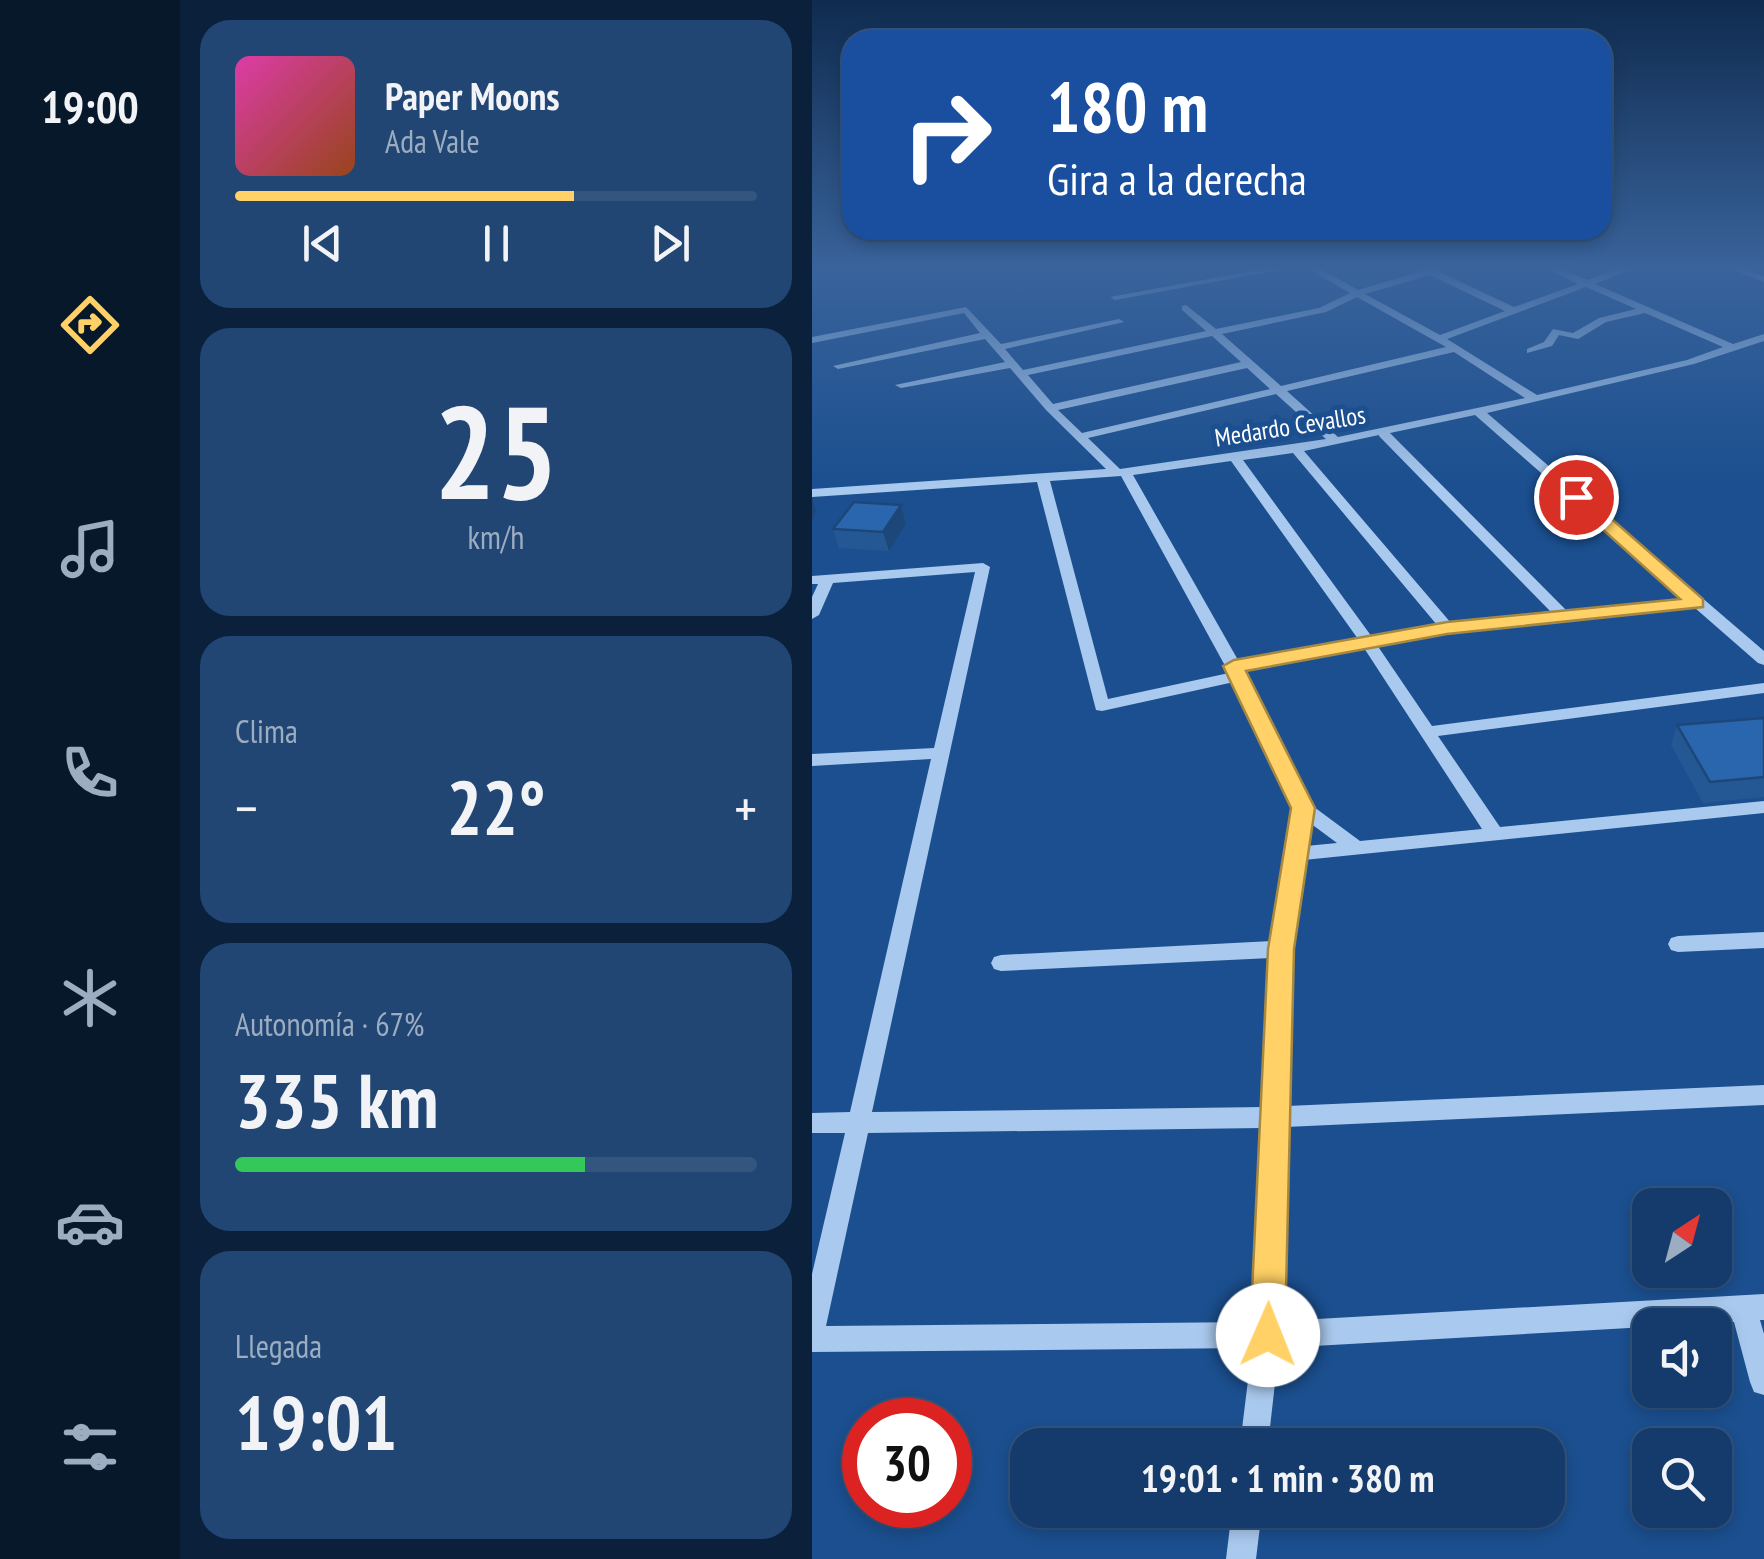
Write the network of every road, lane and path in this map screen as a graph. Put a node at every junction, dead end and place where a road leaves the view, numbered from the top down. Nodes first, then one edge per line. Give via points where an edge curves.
1 (963, 341) edge
2 (991, 341) edge
3 (1031, 341) edge
4 (1188, 341) edge
5 (1222, 341) edge
6 (1442, 341) edge
7 (1550, 341) edge
8 (1716, 341) edge
9 (1757, 341) edge
10 (997, 348) junction
11 (1456, 348) junction
12 (1735, 349) junction
13 (1531, 351) dead end
14 (1249, 364) junction
15 (838, 366) dead end
16 (1015, 369) junction
17 (901, 385) dead end
18 (1280, 392) junction
19 (1535, 399) junction
20 (1050, 408) junction
21 (1479, 412) junction
22 (1383, 433) junction
23 (1079, 437) junction
24 (1336, 442) junction
25 (1296, 449) junction
26 (1235, 458) junction
27 (1121, 472) junction
28 (1043, 479) junction
29 (812, 493) edge
30 (819, 579) edge
31 (1696, 603) junction
32 (1562, 614) junction
33 (812, 615) edge
34 (1447, 628) junction
35 (1367, 641) junction
36 (1764, 660) edge
37 (1236, 671) junction
38 (1764, 688) edge
39 (1426, 732) junction
40 (942, 753) junction
41 (812, 760) edge
42 (1764, 807) edge
43 (1303, 808) junction
44 (1494, 832) junction
45 (1355, 847) junction
46 (1296, 854) junction
47 (1764, 940) edge
48 (1678, 944) dead end
49 (1281, 949) junction
50 (1001, 963) dead end
51 (1764, 1095) edge
52 (1272, 1117) junction
53 (812, 1123) edge
54 (1753, 1308) edge
55 (812, 1332) edge
56 (1268, 1335) junction
57 (812, 1340) edge
58 (1764, 1382) edge
59 (1256, 1428) edge
60 (1244, 1528) edge
61 (1241, 1559) edge

1 - 15 street
2 - 10 street
3 - 10 street
4 - 16 street
5 - 14 street
6 - 11 street
7 - 13 street
8 - 12 street
9 - 12 street, Medardo Cevallos
10 - 16 street
11 - 18 street
11 - 19 street
12 - 19 street, Medardo Cevallos
14 - 18 street
14 - 20 street
16 - 17 street
16 - 20 street
18 - 23 street
18 - 24 street
19 - 21 street, Medardo Cevallos
20 - 23 street
21 - 22 street, Medardo Cevallos
21 - 31 street
22 - 24 street, Medardo Cevallos
22 - 32 street
23 - 27 street
24 - 25 street, Medardo Cevallos
25 - 26 street, Medardo Cevallos
25 - 34 street
26 - 27 street, Medardo Cevallos
26 - 35 street
27 - 28 street, Medardo Cevallos
27 - 37 street
28 - 29 street, Medardo Cevallos
28 - 37 street via 1102,706
30 - 33 street
30 - 40 street via 983,567
31 - 32 street
31 - 36 street
32 - 34 street
34 - 35 street
35 - 37 street
35 - 39 street
37 - 43 street
38 - 39 street
39 - 44 street
40 - 41 street
40 - 55 street
42 - 44 street
43 - 45 street
43 - 46 street
44 - 45 street
45 - 46 street
46 - 49 street
47 - 48 street
49 - 50 street
49 - 52 street
51 - 52 street
52 - 53 street
52 - 56 street
54 - 56 street
54 - 58 street
56 - 57 street
56 - 59 street
60 - 61 street

